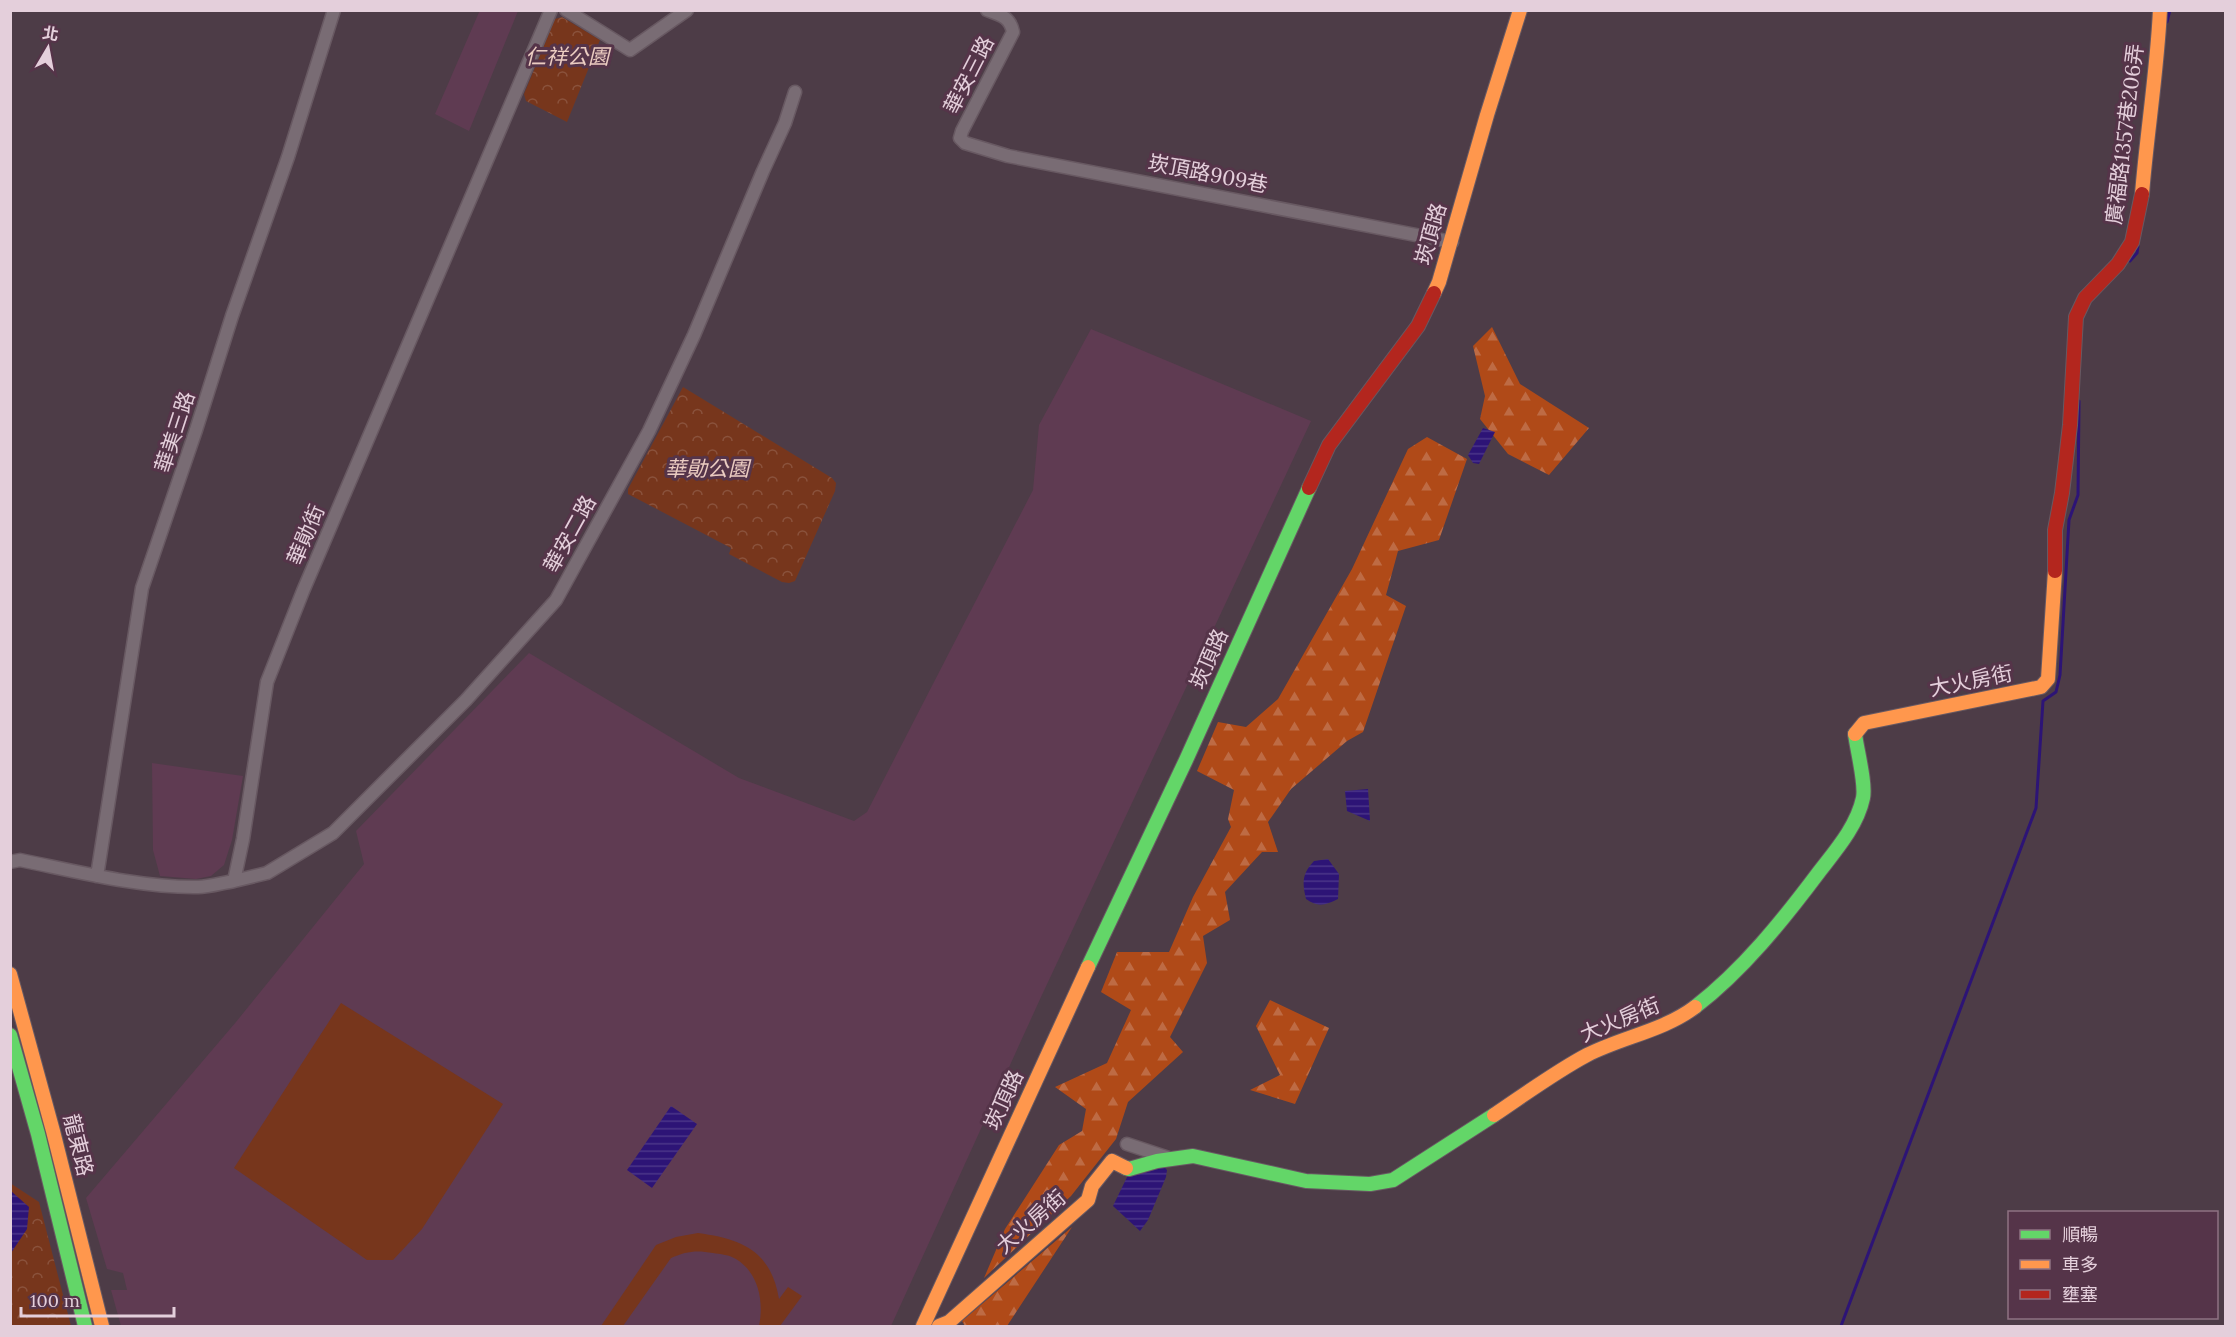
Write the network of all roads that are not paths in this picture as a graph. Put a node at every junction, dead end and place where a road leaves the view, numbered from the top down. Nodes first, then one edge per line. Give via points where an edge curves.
1 (334, 10) edge
2 (551, 10) edge
3 (566, 10) edge
4 (687, 10) edge
5 (987, 10) edge
6 (1520, 10) edge
7 (2160, 10) edge
8 (795, 92) dead end
9 (960, 138) joint
10 (1452, 242) junction
11 (2062, 494) joint
12 (10, 862) edge
13 (97, 876) junction
14 (234, 881) junction
15 (10, 974) edge
16 (10, 1035) edge
17 (1127, 1144) dead end
18 (1172, 1159) junction
19 (85, 1326) edge
20 (102, 1326) edge
21 (923, 1326) edge
22 (939, 1326) edge

1 - 13 street, 華美三路 via 142,588
2 - 14 street, 華勛街 via 267,682
3 - 4 street via 630,50
5 - 9 street, 華安三路 via 1004,16 1011,22 1013,32
6 - 10 street, 崁頂路
7 - 11 street, 廣福路1357巷206弄 via 2141,201 2132,242 2118,264 2085,298 2076,316
8 - 14 street, 華安二路 via 694,336 649,431 556,600 466,700 333,833 267,873
9 - 10 street, 崁頂路909巷 via 1008,156
10 - 21 street, 崁頂路 via 1418,326 1329,445
11 - 18 street, 大火房街 via 2055,530 2048,679 2041,687 2028,691 1864,723 1855,733 1864,795 1858,816 1788,913 1718,989 1683,1016 1585,1056 1393,1180 1370,1184 1306,1181 1193,1156
12 - 13 street
13 - 14 street via 199,888
15 - 20 street, 龍東路
16 - 19 street, 龍東路 via 39,1134
17 - 18 street
18 - 22 street, 大火房街 via 1129,1169 1112,1161 1092,1186 1088,1200 949,1322

